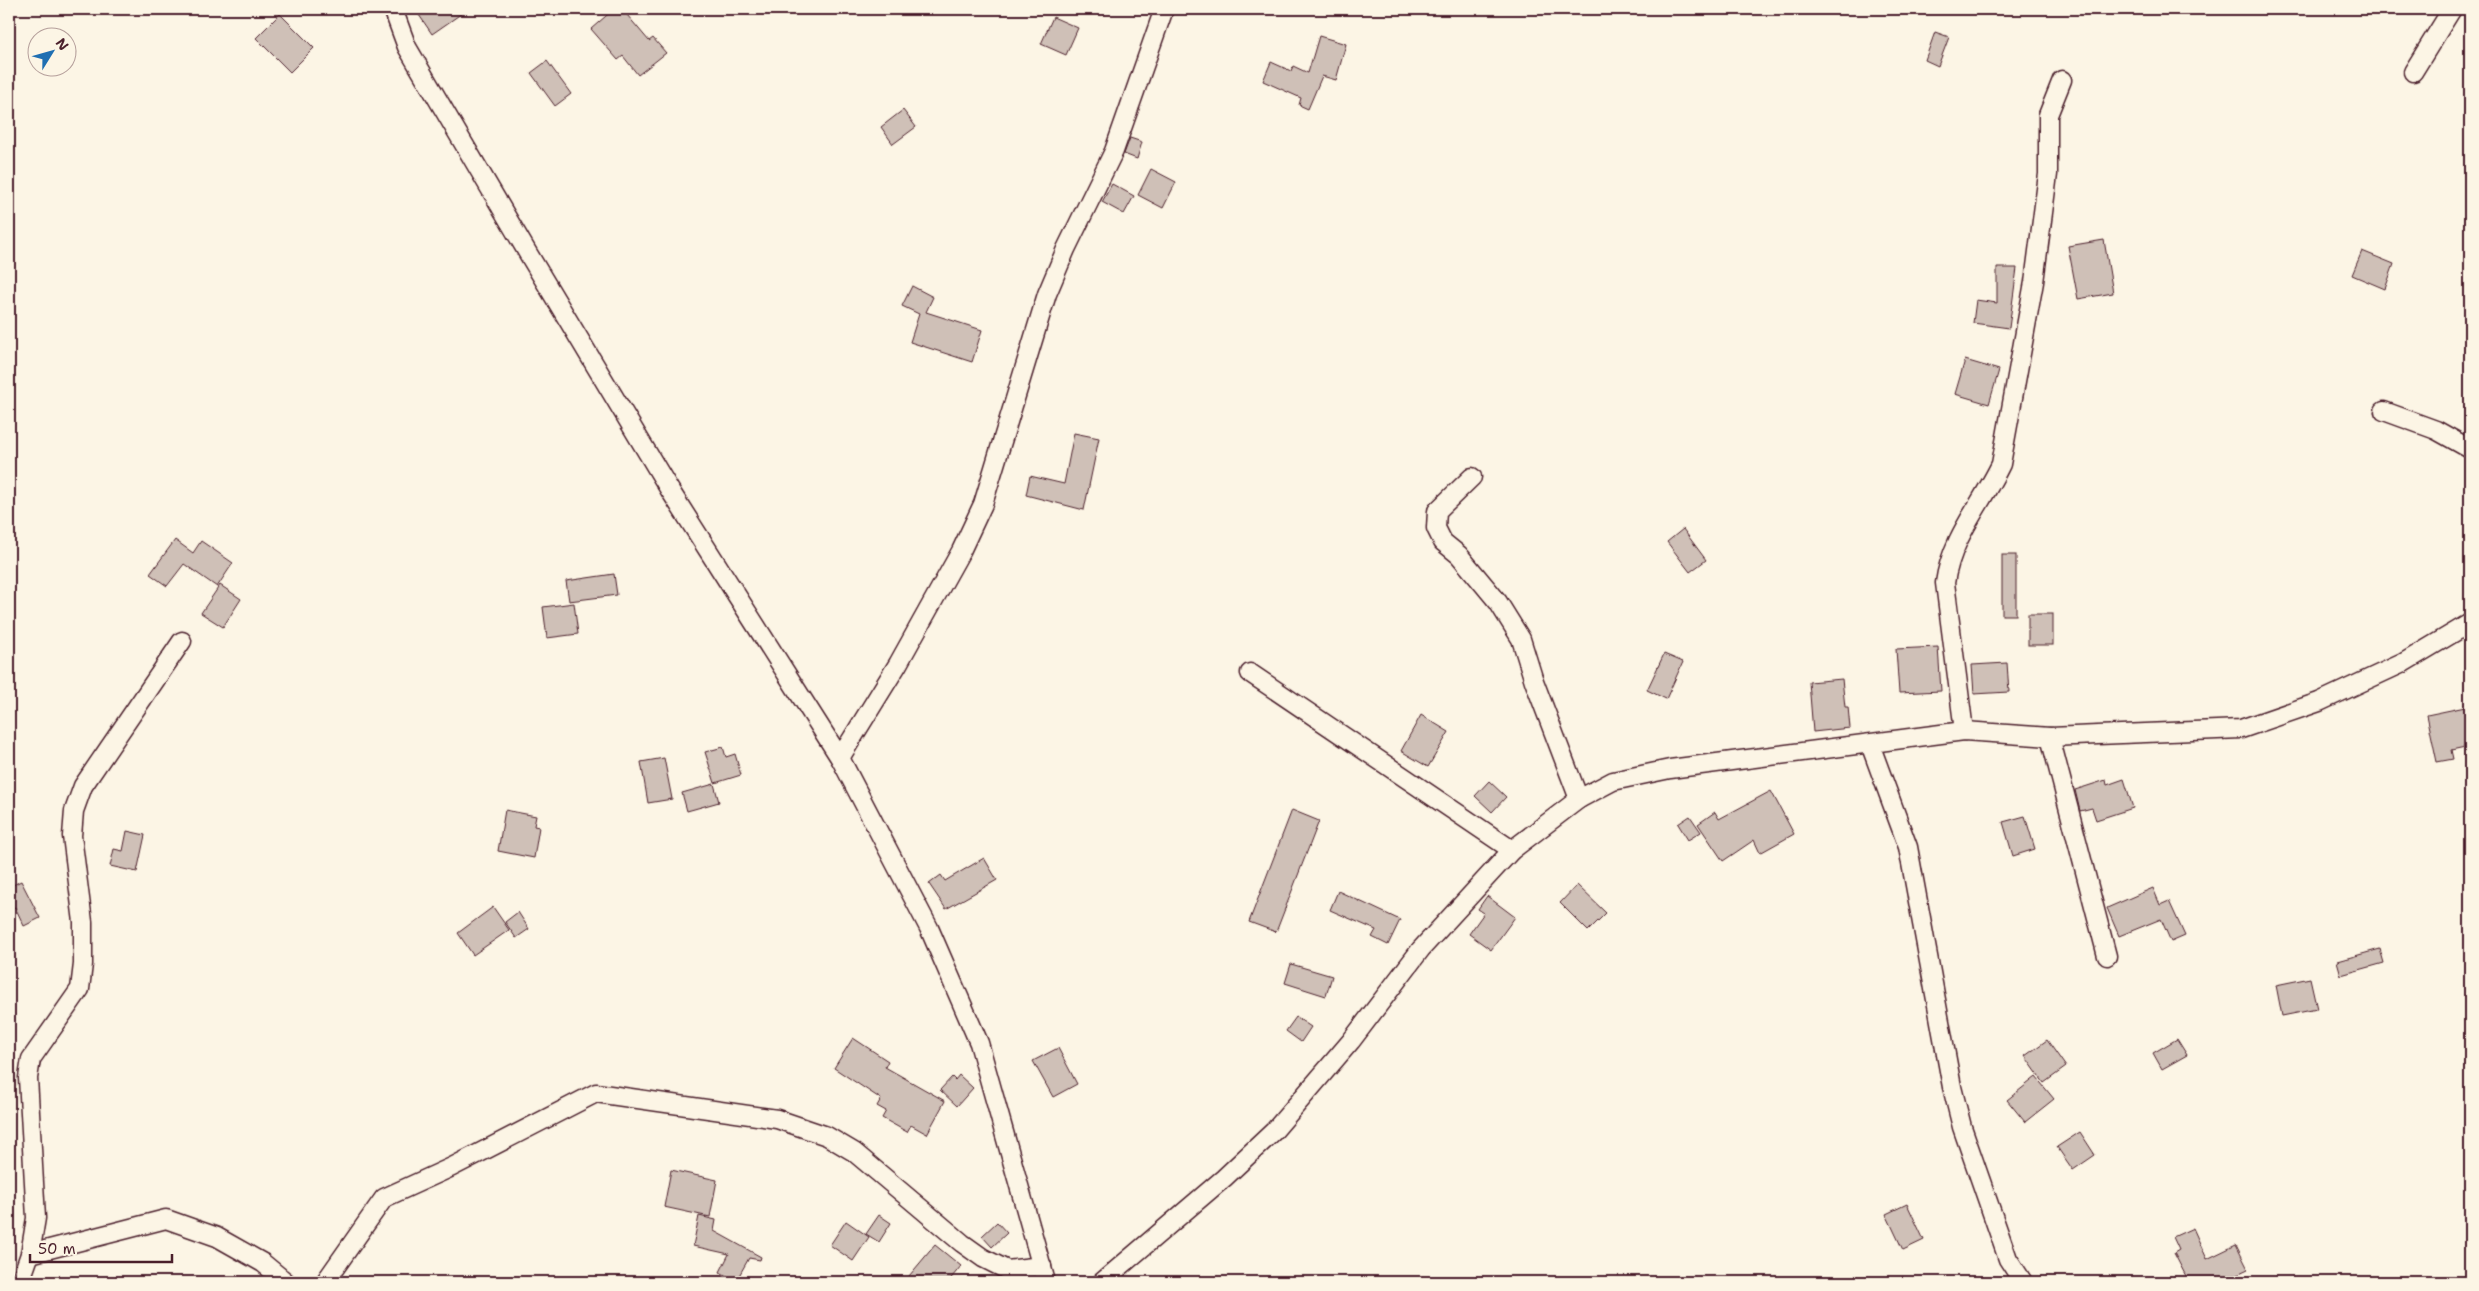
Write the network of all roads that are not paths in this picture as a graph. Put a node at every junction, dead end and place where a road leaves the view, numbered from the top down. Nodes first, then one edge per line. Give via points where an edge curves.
1 (393, 9) edge
2 (1164, 9) edge
3 (2452, 9) edge
4 (2413, 72) dead end
5 (2062, 80) dead end
6 (2384, 411) dead end
7 (2470, 449) edge
8 (1472, 477) dead end
9 (2470, 623) edge
10 (182, 641) dead end
11 (1250, 673) dead end
12 (1964, 732) junction
13 (2050, 738) junction
14 (1870, 744) junction
15 (840, 758) junction
16 (1579, 800) junction
17 (1512, 850) junction
18 (2107, 956) dead end
19 (30, 1254) junction
20 (1044, 1274) edge
21 (20, 1282) edge
22 (286, 1282) edge
23 (325, 1282) edge
24 (1102, 1282) edge
25 (2023, 1282) edge

1 - 15 street via 407,47 534,264 671,492
2 - 15 street via 1114,151 1047,294 983,504 961,551 898,664
3 - 4 street
5 - 12 street via 2048,115 2048,174 2034,282 2001,464 1959,536 1947,567 1945,583
6 - 7 street via 2436,430
8 - 16 street via 1437,511 1436,528 1443,542 1498,602 1521,639
9 - 13 street via 2403,663 2319,702 2241,729
10 - 19 street via 83,786 74,811 72,836 83,922 83,964 80,989 31,1058 28,1078 36,1218
11 - 17 street
12 - 13 street
12 - 14 street
13 - 18 street
14 - 16 street via 1670,769 1613,781
14 - 25 street via 1908,847 1962,1128 2008,1259
15 - 20 street via 929,928 979,1043
16 - 17 street
17 - 24 street via 1421,949 1351,1041 1274,1131
19 - 21 street
19 - 22 street via 166,1219 217,1237 263,1263
20 - 23 street via 1007,1270 984,1258 962,1244 854,1152 827,1136 777,1118 596,1093 384,1198

